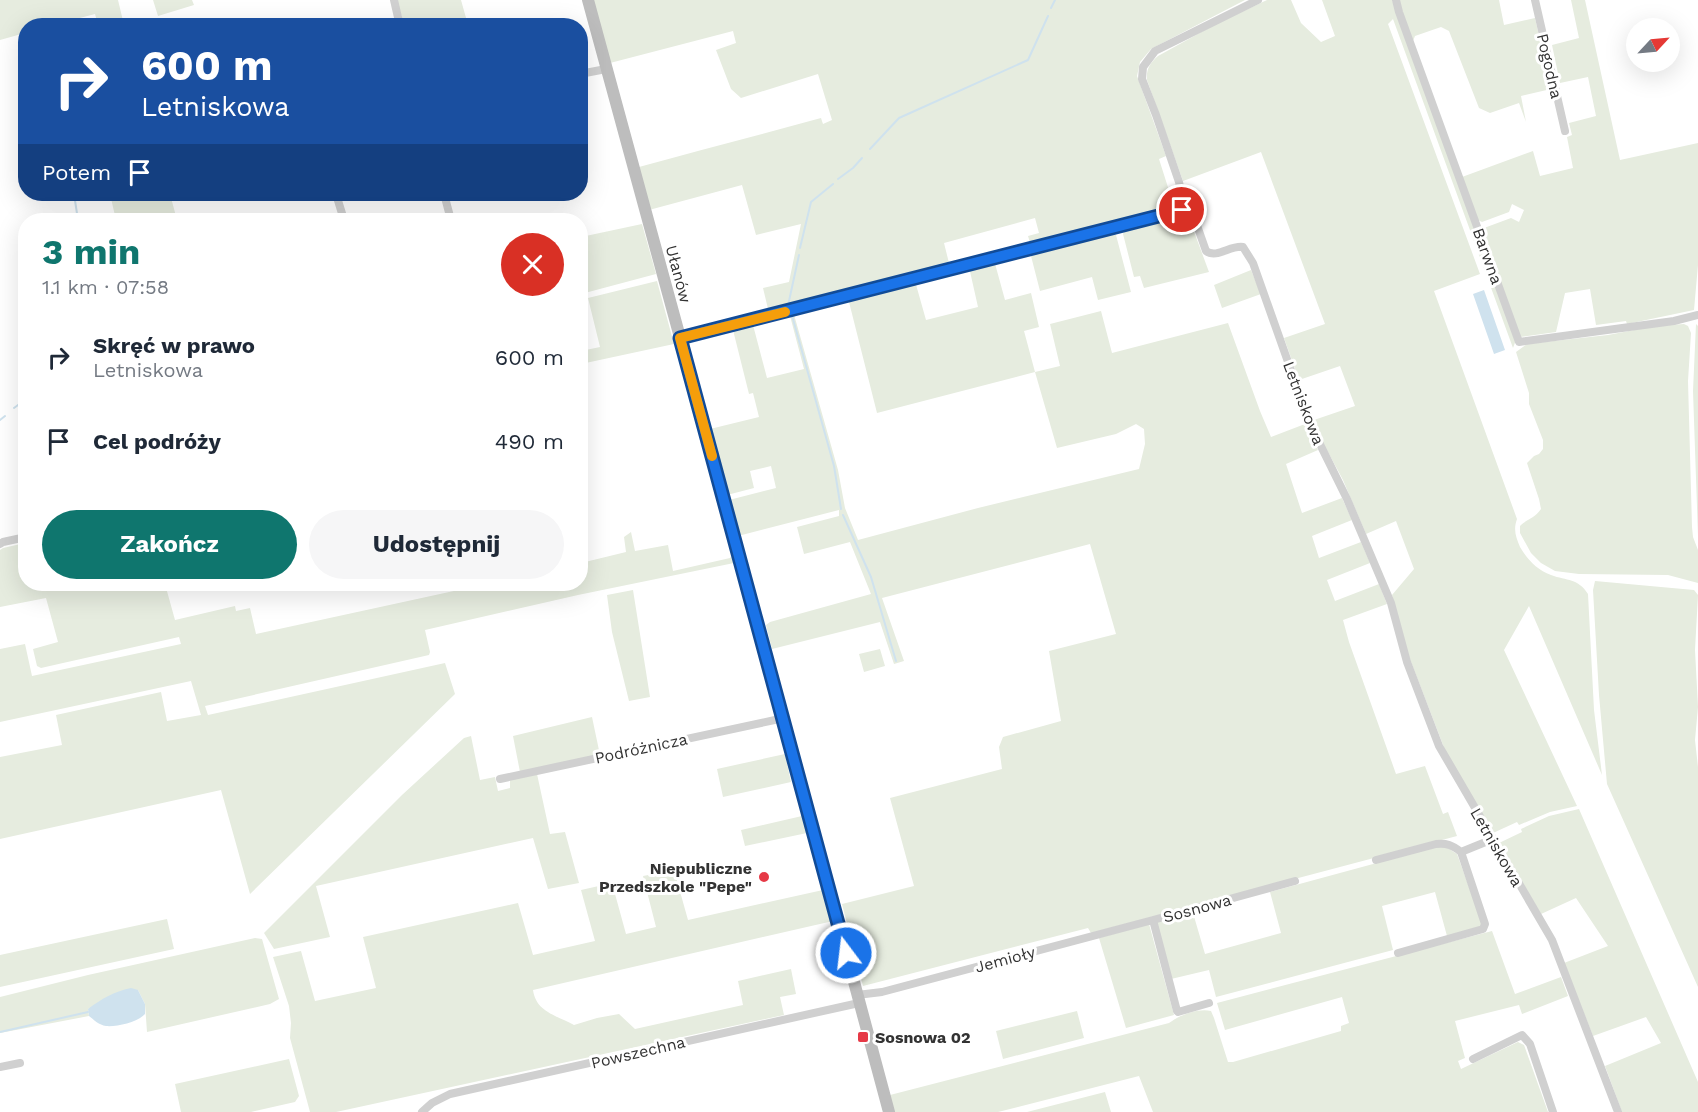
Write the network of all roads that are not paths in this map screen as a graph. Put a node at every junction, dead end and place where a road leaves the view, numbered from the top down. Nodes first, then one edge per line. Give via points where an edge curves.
1 (394, 0) edge
2 (588, 0) edge
3 (1258, 0) edge
4 (1396, 0) edge
5 (1535, 0) edge
6 (398, 18) edge
7 (606, 69) junction
8 (588, 72) edge
9 (1565, 131) dead end
10 (1182, 210) junction
11 (1698, 315) edge
12 (680, 338) junction
13 (18, 539) edge
14 (0, 544) edge
15 (784, 718) junction
16 (500, 779) dead end
17 (1493, 839) junction
18 (1461, 852) junction
19 (1376, 860) dead end
20 (1295, 881) dead end
21 (1153, 920) junction
22 (1398, 953) dead end
23 (858, 999) junction
24 (1209, 1003) dead end
25 (1473, 1059) dead end
26 (20, 1063) dead end
27 (0, 1067) edge
28 (422, 1112) edge
29 (889, 1112) edge
30 (1553, 1112) edge
31 (1618, 1112) edge

1 - 6 street
2 - 7 street, Ułanów
3 - 10 street via 1155,51 1141,74 1179,182
4 - 11 street, Barwna via 1519,342
5 - 9 street, Pogodna
7 - 8 street
7 - 12 street, Ułanów
10 - 12 street
10 - 17 street, Letniskowa via 1193,214 1210,254 1240,246 1250,256 1310,424 1391,603 1407,662 1439,746
12 - 15 street, Ułanów
13 - 14 street
15 - 16 street, Podróżnicza
15 - 23 street, Ułanów
17 - 18 street
17 - 31 street, Letniskowa via 1552,940
18 - 19 street via 1446,843
18 - 22 street via 1484,928
20 - 21 street, Sosnowa
21 - 23 street, Jemioły
21 - 24 street, Sosnowa via 1177,1011
23 - 28 street, Powszechna via 450,1094
23 - 29 street, Ułanów
25 - 30 street via 1522,1035 1530,1044
26 - 27 street

